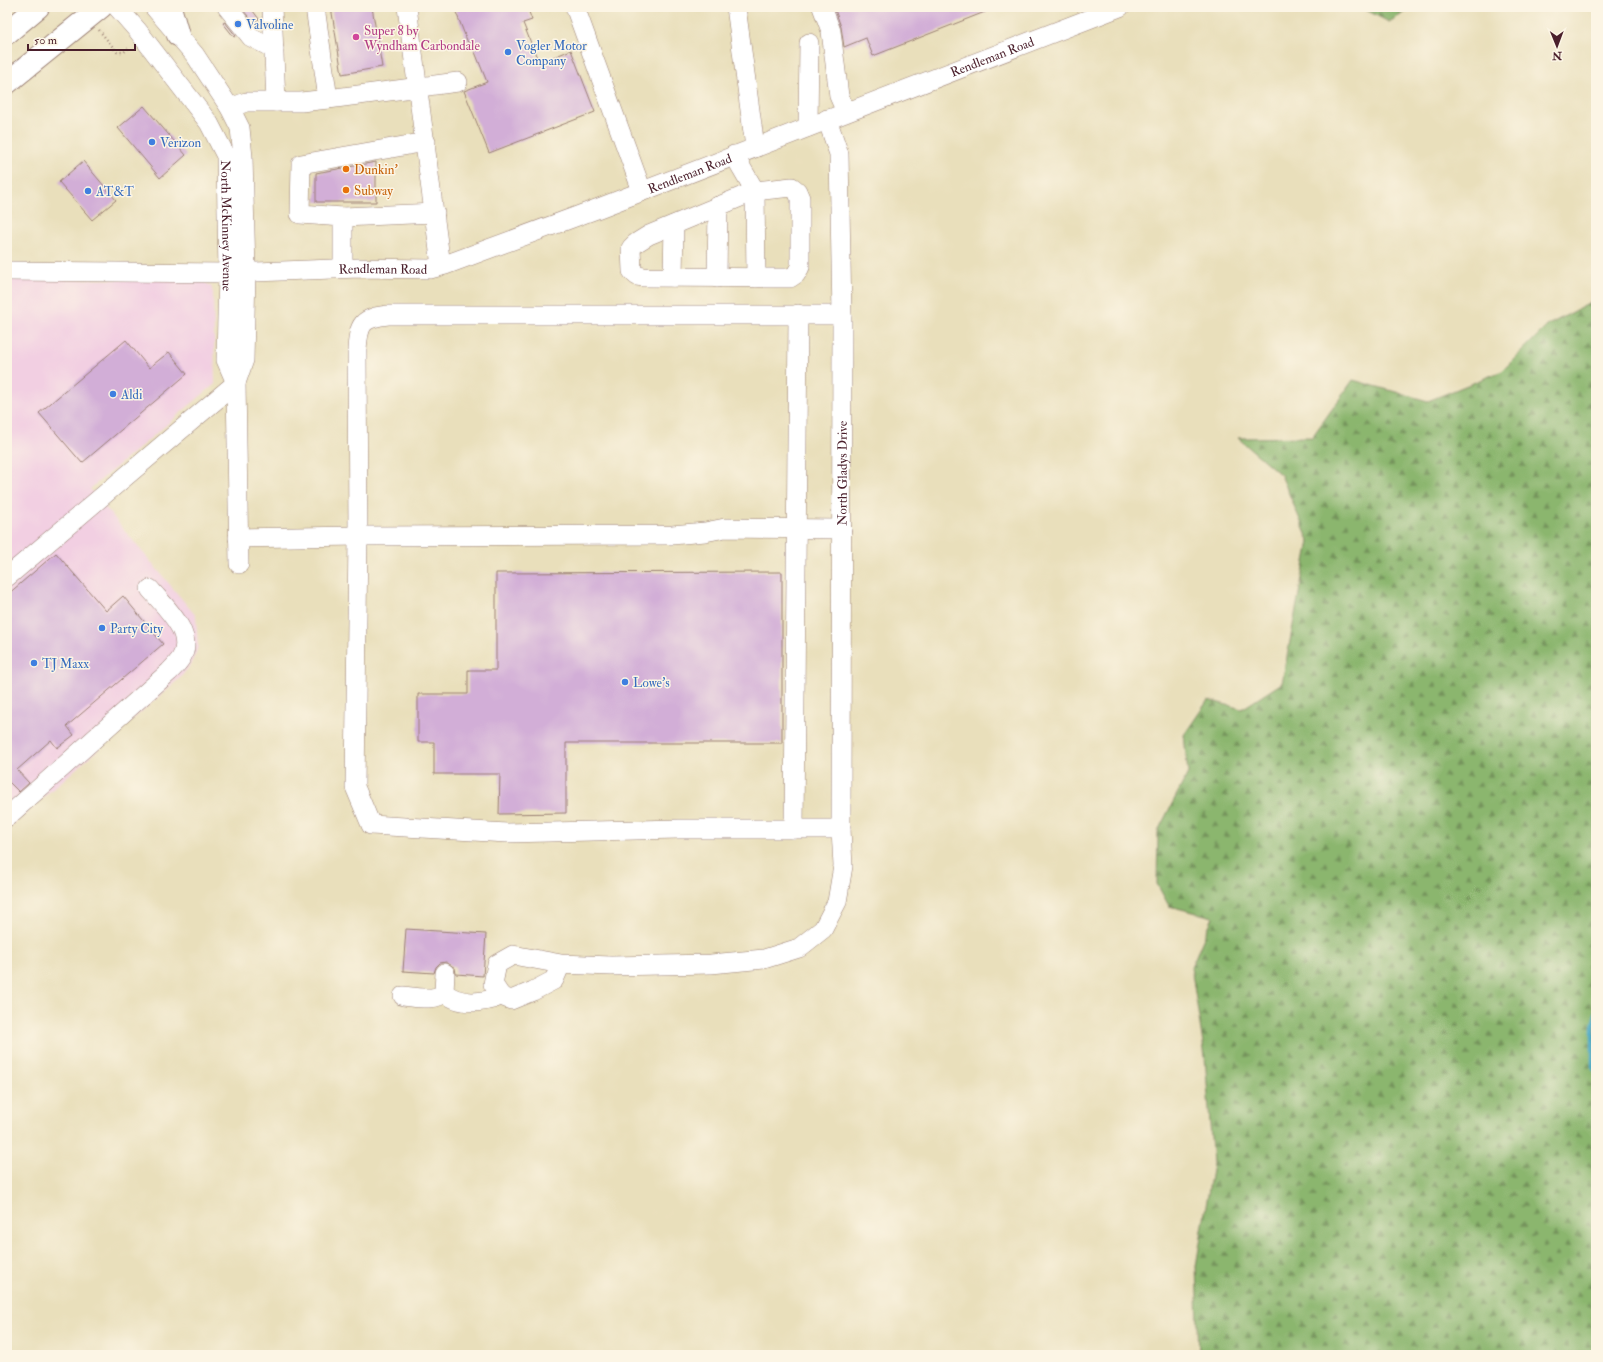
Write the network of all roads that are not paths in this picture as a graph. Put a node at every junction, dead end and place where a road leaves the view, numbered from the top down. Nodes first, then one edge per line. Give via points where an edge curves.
1 (38, 7) edge
2 (101, 7) edge
3 (118, 7) edge
4 (154, 7) edge
5 (170, 7) edge
6 (227, 7) edge
7 (272, 7) edge
8 (315, 7) edge
9 (407, 7) edge
10 (575, 7) edge
11 (736, 7) edge
12 (822, 7) edge
13 (1120, 7) edge
14 (7, 34) edge
15 (178, 35) junction
16 (809, 43) dead end
17 (274, 49) junction
18 (835, 67) junction
19 (810, 78) junction
20 (458, 82) dead end
21 (7, 83) edge
22 (419, 88) junction
23 (328, 99) junction
24 (276, 102) junction
25 (230, 108) junction
26 (846, 112) junction
27 (827, 120) junction
28 (808, 127) junction
29 (426, 142) junction
30 (755, 147) junction
31 (734, 155) junction
32 (642, 191) junction
33 (755, 191) junction
34 (718, 206) junction
35 (435, 213) junction
36 (343, 216) junction
37 (674, 225) junction
38 (441, 266) junction
39 (343, 268) junction
40 (7, 271) edge
41 (237, 272) junction
42 (673, 278) junction
43 (717, 278) junction
44 (756, 278) junction
45 (798, 314) junction
46 (842, 315) junction
47 (236, 383) junction
48 (797, 528) junction
49 (842, 529) junction
50 (358, 536) junction
51 (238, 538) junction
52 (239, 564) dead end
53 (7, 577) edge
54 (150, 589) dead end
55 (7, 818) edge
56 (794, 829) junction
57 (841, 830) junction
58 (561, 964) junction
59 (403, 996) dead end
60 (501, 996) junction

1 - 14 highway
2 - 21 highway
3 - 41 street, North McKinney Avenue via 209,123 226,156
4 - 15 street, North McKinney Avenue
5 - 15 highway
6 - 17 street via 251,37
7 - 17 street
8 - 23 street
9 - 22 street
10 - 32 street
11 - 30 street
12 - 18 street via 831,30
13 - 26 street, Rendleman Road
15 - 25 street, North McKinney Avenue via 195,55
16 - 19 street
17 - 24 street
18 - 19 street
18 - 26 street via 839,96
19 - 28 street
20 - 22 street
22 - 23 street
22 - 29 street
23 - 24 street
24 - 25 street via 246,102
25 - 41 street, North McKinney Avenue via 240,128 242,149
26 - 27 street, Rendleman Road
27 - 28 street, Rendleman Road
27 - 46 street, North Gladys Drive via 839,154
28 - 30 street, Rendleman Road
29 - 35 street
29 - 36 street via 301,164 300,214
30 - 31 street, Rendleman Road
31 - 32 street, Rendleman Road
31 - 33 street
32 - 38 street, Rendleman Road
33 - 34 street
33 - 44 street
33 - 44 street via 792,187 797,190 800,198 800,267 790,278
34 - 37 street
34 - 43 street
35 - 36 street
35 - 38 street
36 - 39 street
37 - 42 street
37 - 42 street via 636,243 631,248 632,271 637,276
38 - 39 street, Rendleman Road via 430,269
39 - 41 street, Rendleman Road
40 - 41 street, Rendleman Road
41 - 47 street, North McKinney Avenue via 244,360
42 - 43 street
43 - 44 street
45 - 46 street
45 - 48 street
45 - 50 street via 388,315 367,319 361,324 357,348
46 - 49 street, North Gladys Drive
47 - 51 street, North McKinney Avenue
47 - 53 street
48 - 49 street
48 - 50 street via 725,528 672,535
48 - 56 street
49 - 57 street, North Gladys Drive
50 - 51 street
50 - 56 street via 355,786 371,825 507,833
51 - 52 street, North McKinney Avenue
54 - 55 street via 180,624 184,635 182,657 169,672
56 - 57 street
57 - 58 street, North Gladys Drive via 843,866 837,902 823,929 799,948 764,959 711,964
58 - 60 street via 554,980 511,1000
58 - 60 street, North Gladys Drive via 514,955 497,964 493,984
59 - 60 street via 435,998 442,995 445,983 451,998 470,1002 488,1001

